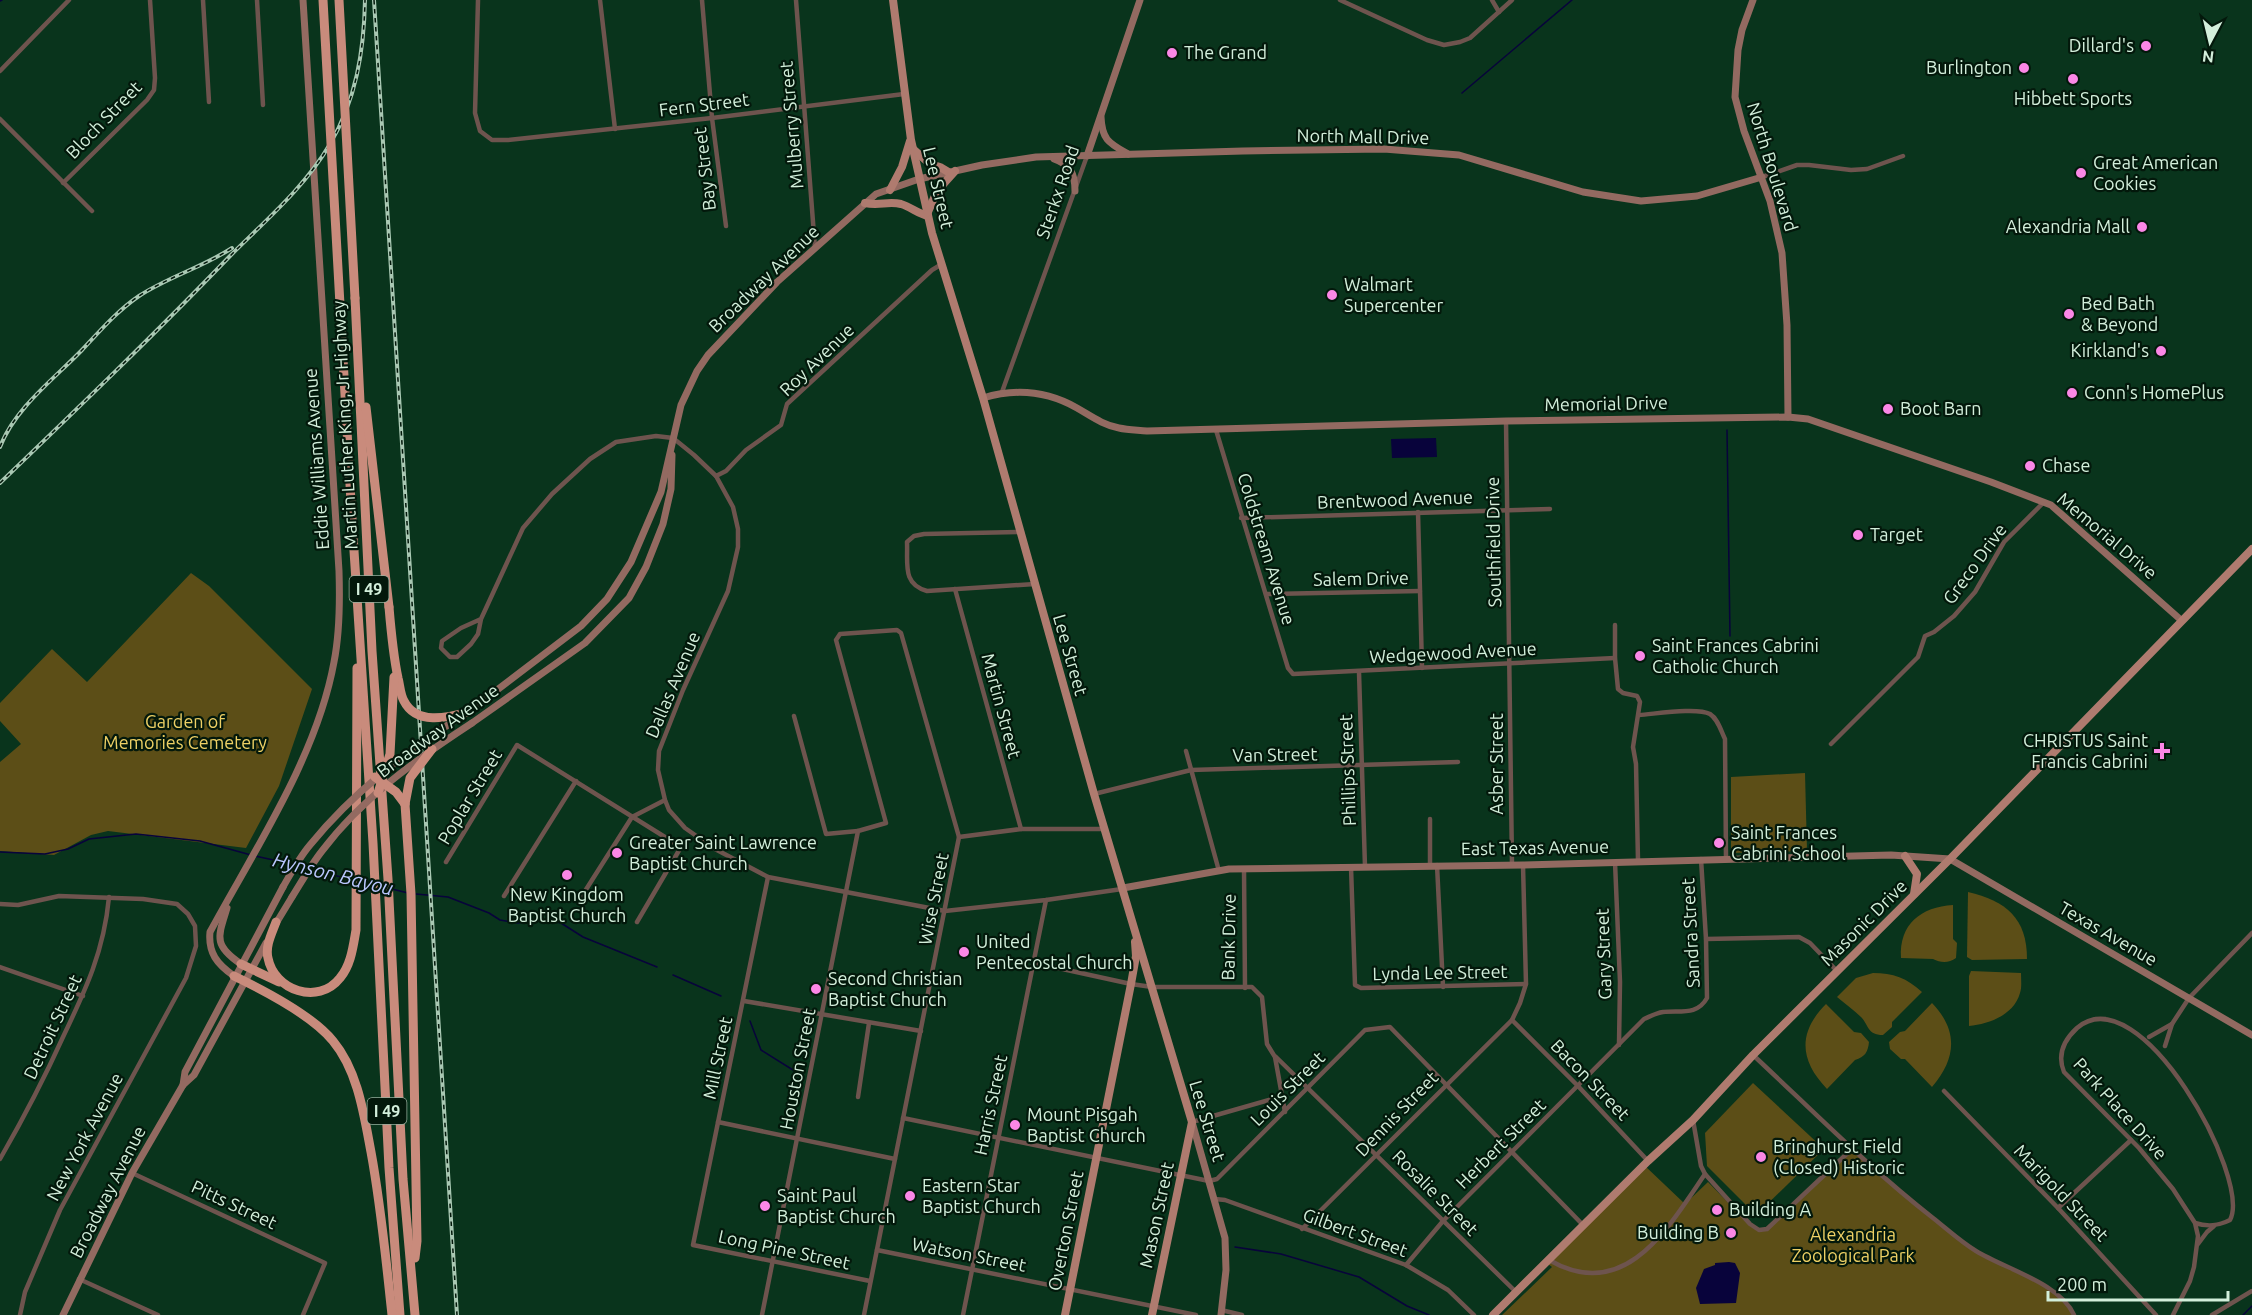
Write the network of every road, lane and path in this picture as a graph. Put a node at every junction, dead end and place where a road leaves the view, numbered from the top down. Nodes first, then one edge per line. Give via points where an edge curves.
1 (69, 0) edge
2 (150, 0) edge
3 (203, 0) edge
4 (257, 0) edge
5 (303, 0) edge
6 (323, 0) edge
7 (339, 0) edge
8 (478, 0) edge
9 (600, 0) edge
10 (702, 0) edge
11 (796, 0) edge
12 (892, 0) edge
13 (1140, 0) edge
14 (1340, 0) edge
15 (1492, 0) edge
16 (1512, 0) edge
17 (1753, 0) edge
18 (1499, 12) junction
19 (0, 71) edge
20 (904, 94) junction
21 (209, 102) dead end
22 (263, 105) dead end
23 (803, 106) junction
24 (1101, 114) junction
25 (712, 118) junction
26 (0, 119) edge
27 (615, 129) junction
28 (910, 140) junction
29 (913, 148) junction
30 (1130, 155) junction
31 (1087, 156) junction
32 (1903, 156) dead end
33 (1049, 157) junction
34 (953, 172) junction
35 (1762, 177) junction
36 (919, 179) junction
37 (63, 183) junction
38 (890, 190) junction
39 (1075, 191) junction
40 (865, 203) junction
41 (92, 211) dead end
42 (928, 214) junction
43 (726, 226) dead end
44 (815, 248) junction
45 (942, 264) junction
46 (356, 317) junction
47 (1002, 392) junction
48 (983, 398) junction
49 (1788, 417) junction
50 (1506, 421) junction
51 (1216, 430) junction
52 (673, 438) junction
53 (716, 477) junction
54 (2044, 502) junction
55 (1550, 509) dead end
56 (1507, 510) junction
57 (1418, 513) junction
58 (1241, 518) junction
59 (1022, 532) junction
60 (2252, 549) edge
61 (1035, 584) junction
62 (956, 589) junction
63 (1420, 591) junction
64 (1266, 594) junction
65 (358, 601) junction
66 (481, 619) junction
67 (2181, 620) junction
68 (1615, 624) dead end
69 (393, 655) junction
70 (1615, 657) junction
71 (1510, 663) junction
72 (1422, 668) junction
73 (1359, 672) junction
74 (1293, 674) joint
75 (468, 712) junction
76 (794, 716) dead end
77 (1639, 716) junction
78 (1831, 744) dead end
79 (432, 749) junction
80 (1186, 752) dead end
81 (1458, 762) dead end
82 (1362, 766) junction
83 (387, 769) junction
84 (1191, 770) junction
85 (382, 781) junction
86 (576, 781) junction
87 (378, 792) joint
88 (1094, 794) junction
89 (665, 800) junction
90 (405, 804) junction
91 (632, 817) junction
92 (1430, 819) dead end
93 (1021, 829) junction
94 (1106, 830) junction
95 (858, 831) junction
96 (959, 837) junction
97 (1905, 856) junction
98 (1701, 859) junction
99 (1726, 859) junction
100 (1950, 859) junction
101 (1638, 861) junction
102 (446, 862) dead end
103 (1615, 862) junction
104 (1512, 865) junction
105 (1523, 865) junction
106 (1434, 866) junction
107 (1351, 867) junction
108 (1365, 867) junction
109 (1244, 869) junction
110 (1219, 871) junction
111 (768, 877) junction
112 (1123, 888) junction
113 (231, 893) junction
114 (847, 893) junction
115 (1914, 894) junction
116 (504, 896) dead end
117 (109, 897) junction
118 (580, 899) dead end
119 (1046, 900) junction
120 (0, 904) edge
121 (1129, 905) junction
122 (945, 911) junction
123 (276, 922) junction
124 (637, 922) dead end
125 (2252, 933) edge
126 (1706, 939) junction
127 (241, 963) junction
128 (1035, 963) junction
129 (0, 967) edge
130 (253, 969) junction
131 (1837, 971) junction
132 (234, 976) junction
133 (246, 982) junction
134 (284, 984) junction
135 (1131, 984) junction
136 (1526, 984) junction
137 (1152, 987) junction
138 (1443, 987) junction
139 (1245, 988) junction
140 (83, 996) junction
141 (2189, 998) junction
142 (744, 1001) junction
143 (1704, 1004) joint
144 (822, 1015) junction
145 (1512, 1020) junction
146 (869, 1023) junction
147 (2172, 1024) junction
148 (208, 1026) junction
149 (219, 1031) junction
150 (921, 1031) junction
151 (2252, 1035) edge
152 (2149, 1037) junction
153 (1619, 1045) junction
154 (2164, 1046) junction
155 (2174, 1053) dead end
156 (1753, 1055) junction
157 (1275, 1057) junction
158 (1445, 1084) junction
159 (183, 1085) junction
160 (1578, 1086) junction
161 (1308, 1089) junction
162 (1944, 1091) dead end
163 (1283, 1096) junction
164 (858, 1097) dead end
165 (1285, 1112) junction
166 (903, 1118) junction
167 (1693, 1120) junction
168 (718, 1122) junction
169 (1192, 1122) junction
170 (998, 1137) junction
171 (797, 1138) junction
172 (2131, 1140) junction
173 (1853, 1148) junction
174 (1512, 1152) junction
175 (1377, 1154) junction
176 (1095, 1156) junction
177 (895, 1159) junction
178 (0, 1160) edge
179 (1648, 1161) junction
180 (132, 1173) junction
181 (1182, 1174) junction
182 (1705, 1174) junction
183 (1209, 1180) junction
184 (1215, 1199) junction
185 (2058, 1208) junction
186 (2238, 1216) dead end
187 (1443, 1221) junction
188 (2195, 1223) junction
189 (1583, 1226) junction
190 (2214, 1226) junction
191 (1302, 1229) junction
192 (693, 1245) joint
193 (2197, 1246) junction
194 (877, 1250) junction
195 (1549, 1260) junction
196 (773, 1262) junction
197 (1406, 1265) junction
198 (972, 1269) junction
199 (413, 1279) junction
200 (79, 1280) junction
201 (870, 1281) junction
202 (1070, 1289) junction
203 (2252, 1291) edge
204 (1516, 1292) junction
205 (1154, 1306) junction
206 (1221, 1312) edge
207 (20, 1315) edge
208 (63, 1315) edge
209 (158, 1315) edge
210 (303, 1315) edge
211 (392, 1315) edge
212 (400, 1315) edge
213 (416, 1315) edge
214 (762, 1315) edge
215 (864, 1315) edge
216 (963, 1315) edge
217 (1065, 1315) edge
218 (1152, 1315) edge
219 (1196, 1315) edge
220 (1242, 1315) edge
221 (1474, 1315) edge
222 (1493, 1315) edge
223 (2074, 1315) edge
224 (2156, 1315) edge
225 (2173, 1315) edge
226 (2212, 1315) edge

1 - 19 street
2 - 37 street, Bloch Street via 154,90
3 - 21 street
4 - 22 street
5 - 113 street, Eddie Williams Avenue via 339,617 334,663 311,741
6 - 65 highway, Martin Luther King, Jr Highway / I 49, bridge
7 - 46 highway, Martin Luther King, Jr Highway / I 49, bridge
8 - 27 street, Fern Street via 476,123 485,136 508,140
9 - 27 street
10 - 25 street, Bay Street
11 - 23 street, Mulberry Street
12 - 20 main road, Lee Street
13 - 24 street, Sterkx Road
14 - 18 street via 1444,45 1470,38
15 - 18 street
16 - 18 street
17 - 35 street, North Boulevard via 1738,50 1735,97
20 - 23 street, Fern Street
20 - 28 main road, Lee Street
23 - 25 street, Fern Street
23 - 44 street, Mulberry Street
24 - 30 street via 1107,140
24 - 31 street, Sterkx Road
25 - 27 street, Fern Street
25 - 43 street, Bay Street
26 - 37 street
28 - 29 main road, Lee Street
28 - 38 main road
29 - 34 main road via 930,164
29 - 36 main road, Lee Street
30 - 31 street, North Mall Drive
30 - 35 street, North Mall Drive via 1384,149 1459,155 1583,192 1641,201 1697,196
31 - 33 street, North Mall Drive
31 - 39 street, Sterkx Road
32 - 35 street, North Mall Drive via 1867,169 1797,165
33 - 34 street, North Mall Drive
33 - 39 street via 1070,168
34 - 36 street, North Mall Drive
34 - 42 main road via 937,190
35 - 49 street, North Boulevard via 1785,270
36 - 38 street, Broadway Avenue
36 - 42 main road, Lee Street
37 - 41 street
38 - 40 street, Broadway Avenue
39 - 47 street, Sterkx Road
40 - 42 main road via 899,204 919,215
40 - 44 street, Broadway Avenue
42 - 45 main road, Lee Street
44 - 52 street, Broadway Avenue via 708,355 681,405
45 - 48 main road, Lee Street
45 - 53 street, Roy Avenue via 787,404 781,425
46 - 69 highway, bridge
46 - 199 highway, Martin Luther King, Jr Highway / I 49 via 403,1179
47 - 48 street, Memorial Drive
47 - 51 street, Memorial Drive via 1056,397 1119,428
48 - 59 main road, Lee Street
49 - 50 street, Memorial Drive
49 - 54 street, Memorial Drive via 1822,423
50 - 51 street, Memorial Drive
50 - 56 street, Southfield Drive
51 - 58 street, Coldstream Avenue
52 - 53 street, Dallas Avenue
52 - 66 street via 656,436 616,442 590,459 552,494 523,528
52 - 75 street, Broadway Avenue via 661,492 650,520 631,562 607,599 581,626
52 - 79 street, Broadway Avenue, bridge via 671,489 663,524 629,598 585,643
53 - 89 street, Dallas Avenue via 733,507 738,547 728,591 659,751 658,770
54 - 67 street, Memorial Drive
54 - 78 street, Greco Drive via 2004,543 1976,592 1954,616 1925,636 1918,657
55 - 56 street, Brentwood Avenue
56 - 57 street, Brentwood Avenue
56 - 71 street, Southfield Drive
57 - 58 street, Brentwood Avenue
57 - 63 street
58 - 64 street, Coldstream Avenue
59 - 61 main road, Lee Street
59 - 62 street via 924,534 907,542 909,580 915,588
60 - 67 main road, Masonic Drive
61 - 62 street
61 - 88 main road, Lee Street
62 - 93 street, Martin Street
63 - 64 street, Salem Drive
63 - 72 street
64 - 74 street, Coldstream Avenue
65 - 134 highway via 357,930 350,961 330,987 311,994
65 - 212 highway, Martin Luther King, Jr Highway / I 49
66 - 66 street via 451,634 442,641 441,648 450,657 457,657 478,634
67 - 100 main road, Masonic Drive
68 - 70 street
69 - 75 highway, bridge via 403,700 411,710 430,718
69 - 83 highway, bridge via 393,724
70 - 71 street, Wedgewood Avenue
70 - 77 street via 1618,689 1637,696
71 - 72 street, Wedgewood Avenue
71 - 104 street, Asber Street
72 - 73 street, Wedgewood Avenue
73 - 74 street, Wedgewood Avenue
73 - 82 street, Phillips Street
75 - 83 street, Broadway Avenue, bridge
76 - 95 street via 826,834
77 - 99 street via 1698,711 1710,714 1718,723 1725,739
77 - 101 street via 1633,747
79 - 85 street, Broadway Avenue, bridge
79 - 90 highway, bridge via 410,778
80 - 84 street
81 - 82 street, Van Street
82 - 84 street, Van Street
82 - 108 street, Phillips Street
83 - 85 highway, bridge
84 - 88 street, Van Street
84 - 110 street
85 - 87 highway, bridge
85 - 90 highway, bridge
85 - 127 street, Broadway Avenue, bridge via 347,804 308,846
86 - 91 street
86 - 102 street, Poplar Street via 517,745
86 - 116 street
87 - 123 street, Broadway Avenue, bridge via 322,850
88 - 94 main road, Lee Street
89 - 91 street
89 - 111 street, Dallas Avenue via 685,828
90 - 199 highway via 414,1033 417,1241
91 - 118 street
91 - 124 street via 681,847
92 - 106 street
93 - 94 street
93 - 96 street
94 - 112 main road, Lee Street
95 - 96 street, Wise Street via 886,823 836,640 840,634 897,630
95 - 114 street, Houston Street
96 - 122 street, Wise Street
97 - 99 street, East Texas Avenue
97 - 100 street, East Texas Avenue
97 - 115 main road via 1916,869
98 - 99 street, East Texas Avenue
98 - 101 street, East Texas Avenue
98 - 126 street, Sandra Street
100 - 115 main road, Masonic Drive
100 - 141 street, Texas Avenue
101 - 103 street, East Texas Avenue
103 - 105 street, East Texas Avenue
103 - 153 street, Gary Street
104 - 105 street, East Texas Avenue
104 - 106 street, East Texas Avenue
105 - 136 street
106 - 108 street, East Texas Avenue
106 - 138 street
107 - 108 street, East Texas Avenue
107 - 109 street, East Texas Avenue
107 - 138 street, Lynda Lee Street via 1355,986
109 - 110 street, East Texas Avenue
109 - 139 street, Bank Drive
110 - 112 street, East Texas Avenue
111 - 114 street, Dallas Avenue
111 - 142 street, Mill Street
112 - 119 street, Dallas Avenue
112 - 121 main road, Lee Street
113 - 127 street, Eddie Williams Avenue via 220,944
113 - 132 street, Eddie Williams Avenue via 210,932 209,945 213,957
114 - 122 street, Dallas Avenue
114 - 144 street, Houston Street
115 - 131 main road, Masonic Drive
117 - 120 street, New York Avenue via 59,896
117 - 140 street, Detroit Street via 102,941
117 - 207 street, New York Avenue via 177,904 195,926 196,946 186,978 60,1210 25,1292
119 - 122 street, Dallas Avenue
119 - 128 street, Harris Street
121 - 135 main road, Overton Street via 1136,949
121 - 137 main road, Lee Street
122 - 150 street, Wise Street
123 - 130 street, Broadway Avenue
123 - 134 highway via 267,957 275,976
125 - 141 street
126 - 131 street via 1799,937
126 - 143 street, Sandra Street
127 - 130 highway
127 - 132 street, Broadway Avenue
128 - 135 street, Bank Drive
128 - 170 street, Harris Street
129 - 140 street
130 - 133 street, Broadway Avenue
130 - 134 highway
131 - 156 main road, Masonic Drive
132 - 133 highway
132 - 148 street, Broadway Avenue
133 - 149 street, Broadway Avenue
133 - 211 highway via 319,1027 334,1042 348,1068 363,1106 379,1196
135 - 137 street, Bank Drive
135 - 176 main road, Overton Street
136 - 138 street, Lynda Lee Street
136 - 145 street
137 - 139 street, Bank Drive
137 - 169 main road, Lee Street
139 - 157 street via 1252,987 1262,997 1268,1044
140 - 178 street, Detroit Street via 34,1100
141 - 147 street
141 - 151 street, Texas Avenue
142 - 144 street
142 - 168 street, Mill Street
143 - 153 street, Herbert Street via 1692,1011 1654,1014
144 - 146 street
144 - 171 street, Houston Street
145 - 158 street, Dennis Street
145 - 160 street, Bacon Street
146 - 150 street
146 - 164 street
147 - 152 street
147 - 154 street
148 - 149 street
148 - 159 street, Broadway Avenue via 185,1072
149 - 159 street, Broadway Avenue via 194,1075
150 - 166 street, Wise Street
152 - 154 street, Park Place Drive
152 - 172 street, Park Place Drive via 2113,1020 2090,1020 2067,1039 2060,1055 2064,1072
153 - 160 street, Herbert Street
154 - 155 street, Park Place Drive
156 - 167 main road, Masonic Drive
156 - 173 street
157 - 161 street, Rosalie Street
157 - 163 street
158 - 161 street, Louis Street via 1390,1027 1365,1030
158 - 174 street
158 - 175 street, Dennis Street
159 - 180 street, Broadway Avenue
160 - 174 street, Herbert Street
160 - 179 street, Bacon Street
161 - 165 street, Louis Street
161 - 175 street, Rosalie Street
162 - 185 street, Marigold Street
163 - 165 street
163 - 169 street
165 - 183 street, Louis Street via 1217,1179
166 - 170 street
166 - 177 street, Wise Street
167 - 179 main road, Masonic Drive
167 - 182 street
168 - 171 street
168 - 192 street, Mill Street
169 - 181 main road, Mason Street
169 - 183 street, Lee Street
170 - 176 street
170 - 198 street, Harris Street
171 - 177 street
171 - 196 street, Houston Street
172 - 185 street
172 - 188 street, Park Place Drive via 2161,1173
173 - 182 street via 1763,1230 1750,1224
173 - 223 street via 1974,1250 2050,1288
174 - 187 street, Herbert Street
174 - 189 street
175 - 187 street, Rosalie Street
175 - 191 street, Dennis Street
176 - 181 street
176 - 202 main road, Overton Street
177 - 194 street, Wise Street
179 - 189 main road, Masonic Drive
180 - 200 street, Broadway Avenue
180 - 210 street, Pitts Street via 325,1263
181 - 183 street
181 - 205 main road, Mason Street
182 - 195 street via 1676,1217 1646,1251 1628,1264 1615,1270 1582,1273
183 - 184 street, Lee Street
184 - 191 street, Gilbert Street
184 - 206 street, Lee Street via 1226,1251
185 - 224 street, Marigold Street
186 - 190 street
187 - 197 street, Herbert Street
187 - 204 street, Rosalie Street
188 - 190 street
188 - 193 street, Park Place Drive
189 - 195 main road, Masonic Drive
190 - 193 street
191 - 197 street, Gilbert Street
192 - 196 street, Long Pine Street
193 - 225 street, Park Place Drive via 2190,1281
194 - 198 street, Watson Street
194 - 201 street, Wise Street
195 - 204 main road, Masonic Drive
196 - 201 street, Long Pine Street
196 - 214 street, Houston Street
197 - 221 street, Gilbert Street via 1448,1290
198 - 202 street, Watson Street
198 - 216 street, Harris Street
199 - 213 highway, Martin Luther King, Jr Highway / I 49
200 - 208 street, Broadway Avenue
200 - 209 street
201 - 215 street, Wise Street
202 - 205 street, Watson Street
202 - 217 main road, Overton Street
203 - 226 street
204 - 222 main road, Masonic Drive
205 - 218 main road, Mason Street
205 - 219 street, Watson Street
206 - 220 street

